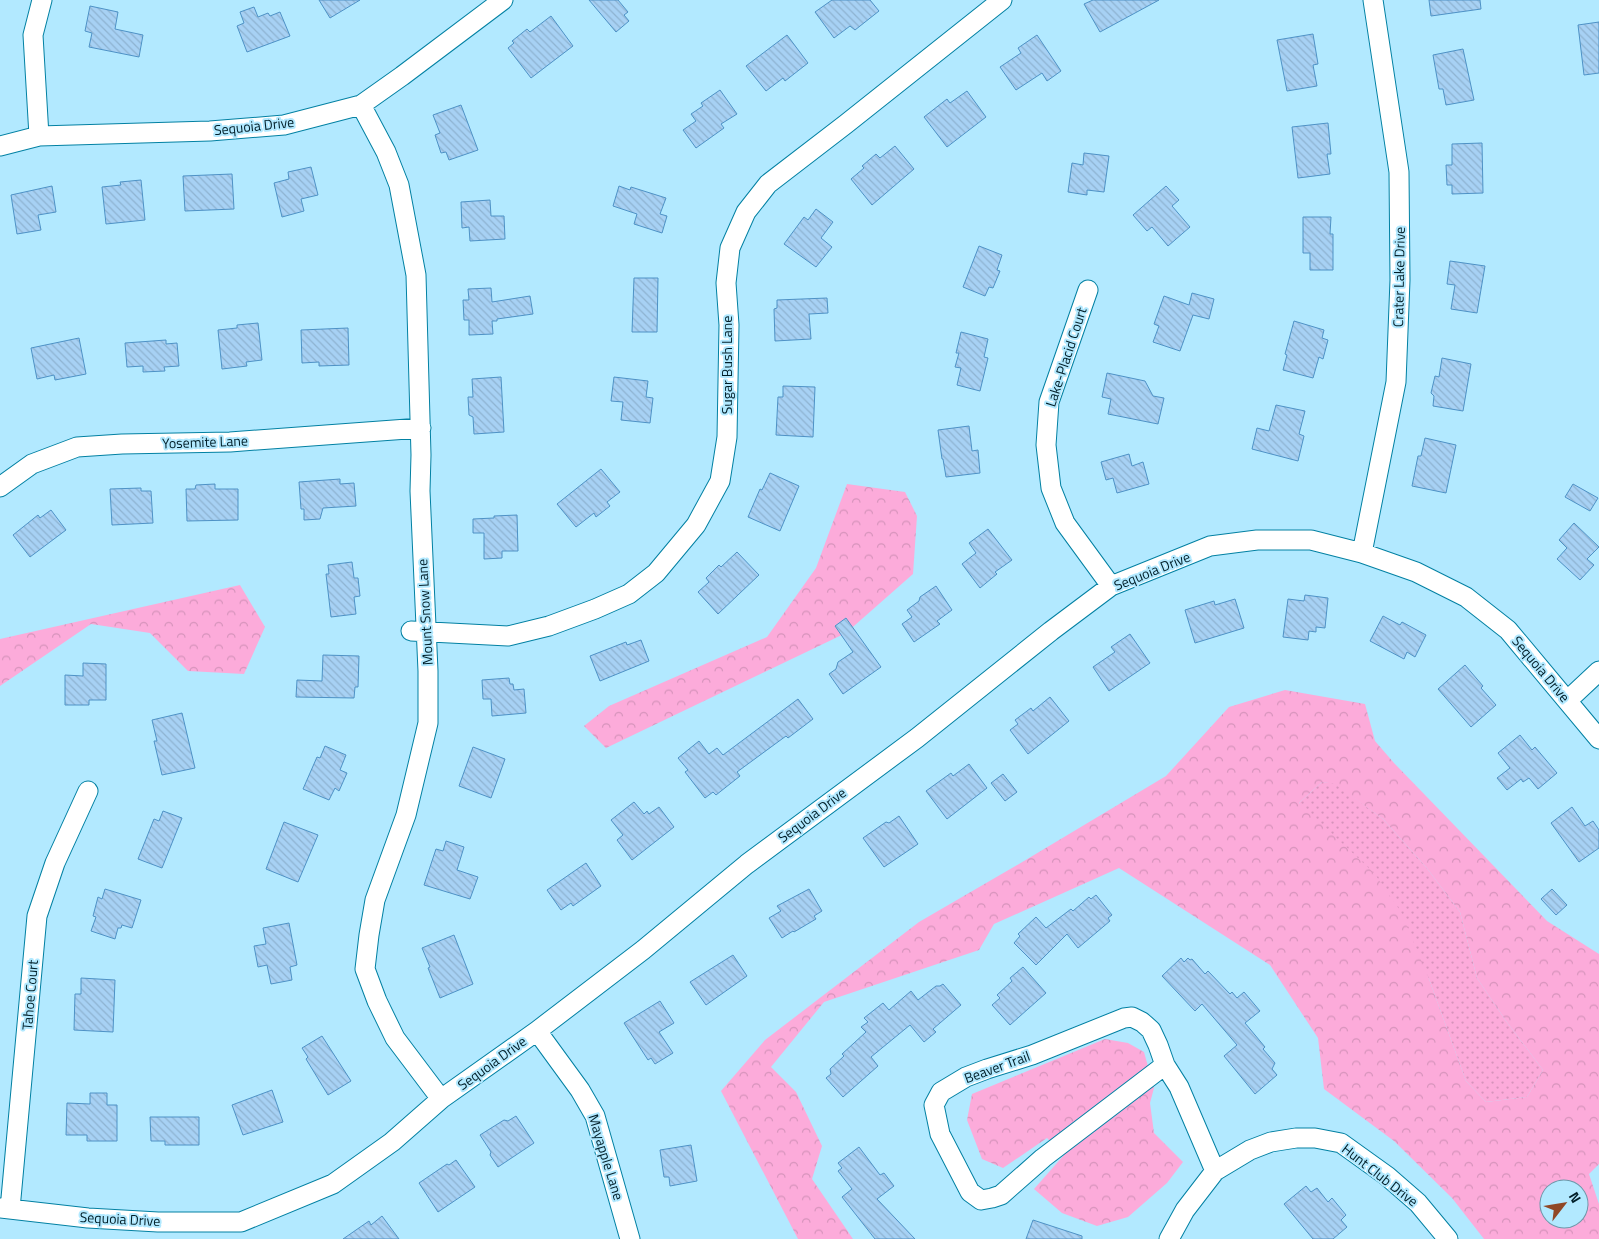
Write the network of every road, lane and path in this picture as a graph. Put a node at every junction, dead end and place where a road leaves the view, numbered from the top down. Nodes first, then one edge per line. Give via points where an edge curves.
1 (42, 0) edge
2 (503, 0) edge
3 (1002, 0) edge
4 (1374, 0) edge
5 (361, 105) junction
6 (39, 136) junction
7 (0, 146) edge
8 (1088, 290) dead end
9 (421, 428) junction
10 (0, 487) edge
11 (1362, 553) junction
12 (1111, 586) junction
13 (419, 632) junction
14 (1599, 671) edge
15 (1568, 700) junction
16 (1599, 739) edge
17 (88, 790) dead end
18 (537, 1031) junction
19 (1164, 1065) junction
20 (442, 1099) junction
21 (1215, 1171) junction
22 (5, 1209) edge
23 (157, 1231) edge
24 (630, 1239) edge
25 (1169, 1239) edge
26 (1448, 1239) edge

1 - 6 street via 33,35
2 - 5 street, Sequoia Drive
3 - 13 street, Sugar Bush Lane via 768,184 746,212 730,248 726,283 729,325 727,437 720,481 696,525 656,573 629,594 549,626 508,636
4 - 11 street, Crater Lake Drive via 1399,172 1400,280 1396,382
5 - 6 street, Sequoia Drive via 284,125
5 - 9 street, Mount Snow Lane via 399,185 408,229 416,275
6 - 7 street, Sequoia Drive
8 - 12 street, Lake-Placid Court via 1049,402 1046,445 1050,488 1065,523
9 - 10 street, Yosemite Lane via 230,442 77,447 32,464
9 - 13 street, Mount Snow Lane
11 - 12 street, Sequoia Drive via 1311,540 1248,541 1210,546
11 - 15 street, Sequoia Drive via 1416,572 1466,597 1508,630
12 - 18 street, Sequoia Drive via 917,738 747,864 643,950
13 - 20 street, Mount Snow Lane via 428,723 406,814 375,900 365,969 395,1038
14 - 15 street
15 - 16 street, Sequoia Drive
17 - 22 street, Tahoe Court via 55,863 37,916
18 - 20 street, Sequoia Drive
18 - 24 street, Mayapple Lane via 595,1116
19 - 19 street, Beaver Trail via 1150,1030 1132,1017 1124,1018 1032,1055 987,1068 941,1092 934,1105 940,1134 970,1192 981,1200 992,1198 1001,1195 1043,1158
19 - 21 street via 1179,1087
20 - 23 street, Sequoia Drive via 392,1142 333,1184 241,1222
21 - 25 street, Hunt Club Drive via 1185,1210
21 - 26 street, Hunt Club Drive via 1250,1150 1272,1142 1315,1138 1341,1143 1418,1203
22 - 23 street, Sequoia Drive via 88,1218

